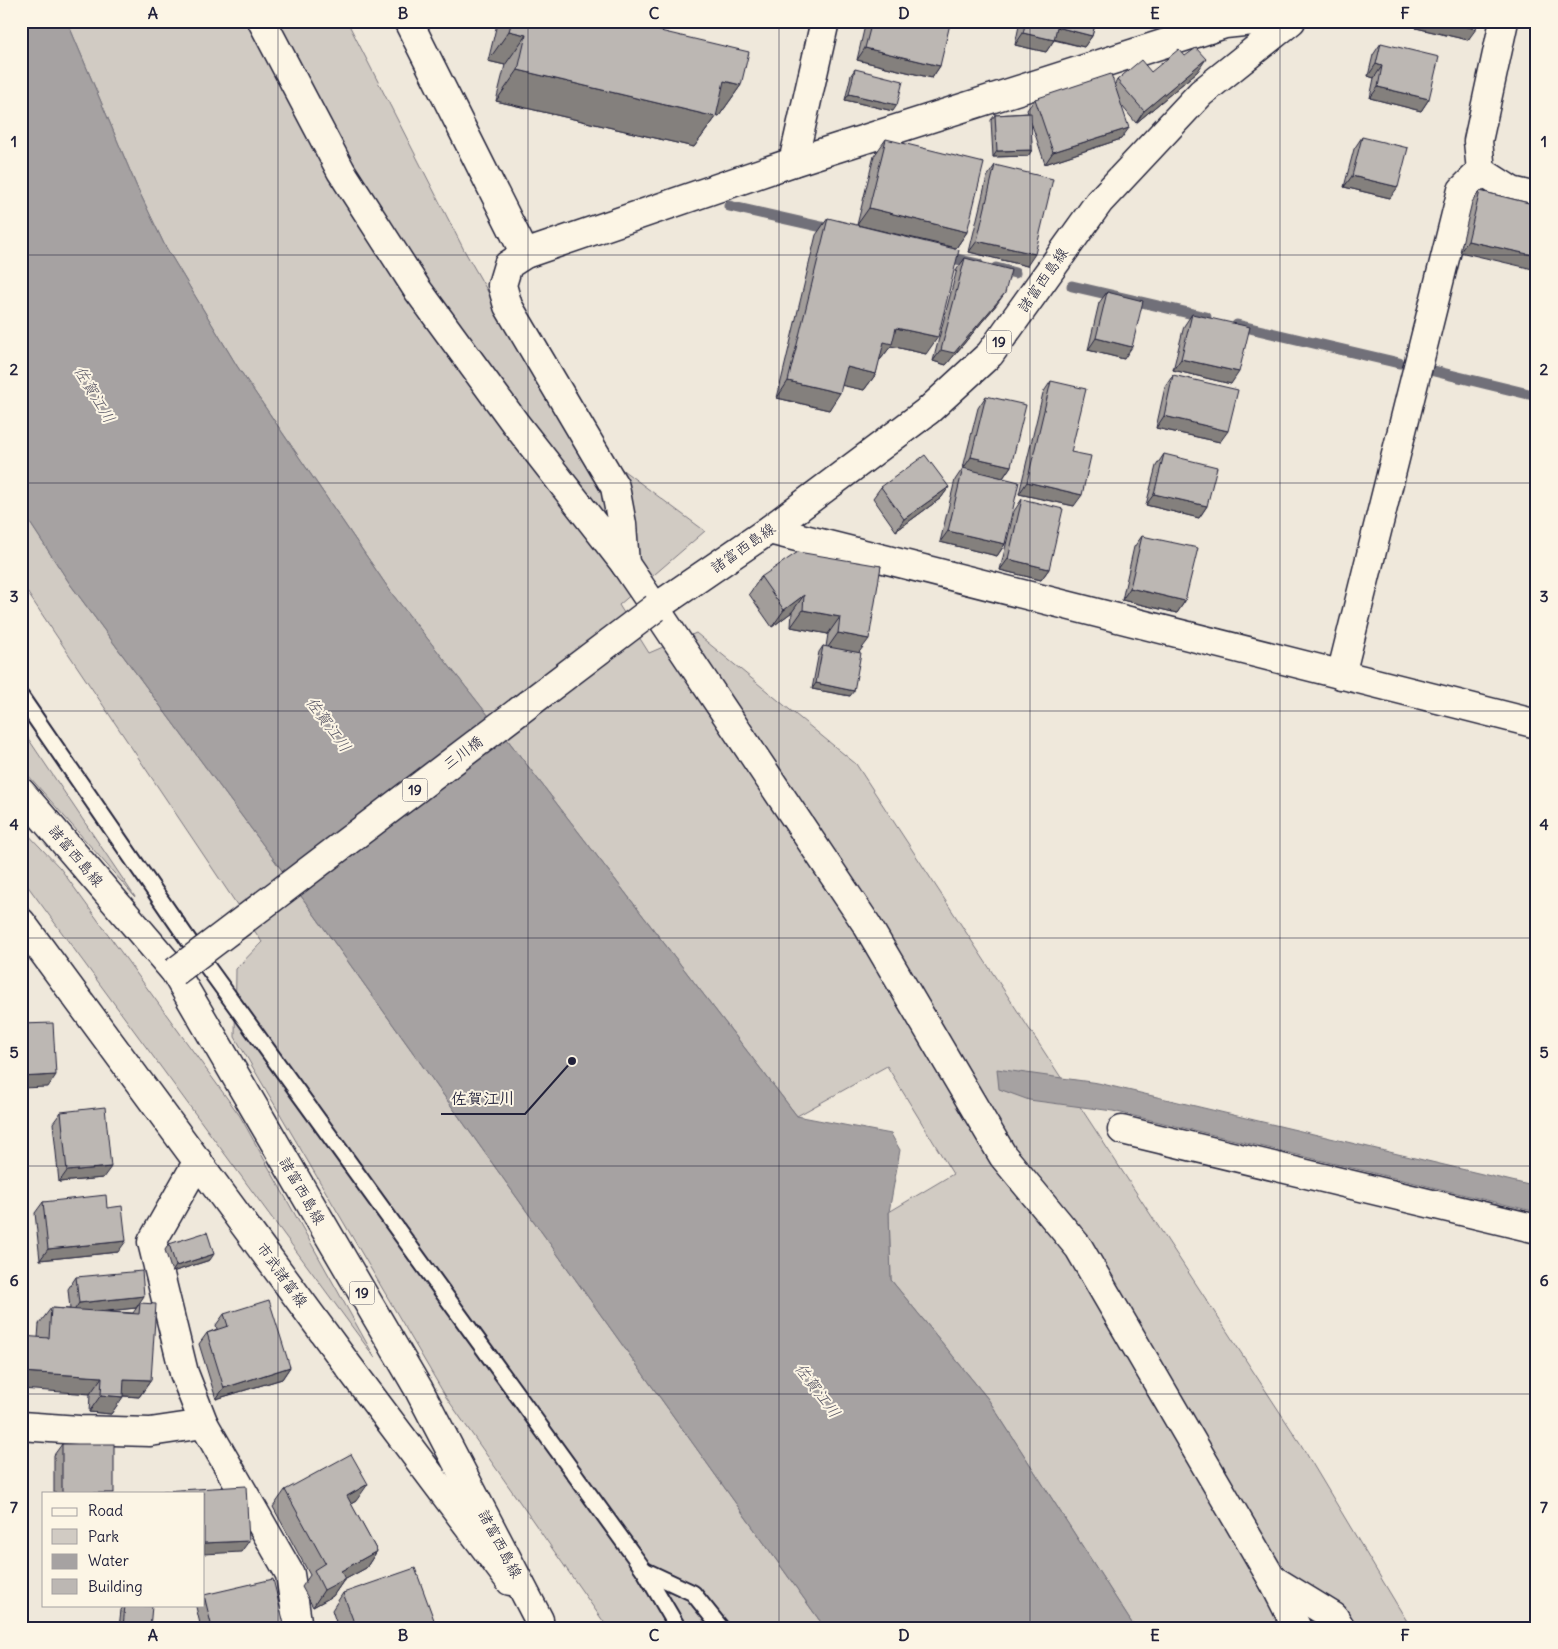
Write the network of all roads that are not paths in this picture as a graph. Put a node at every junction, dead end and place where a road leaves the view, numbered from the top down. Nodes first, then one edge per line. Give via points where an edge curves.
1 (262, 21) edge
2 (408, 21) edge
3 (825, 21) edge
4 (1253, 21) edge
5 (1291, 21) edge
6 (1504, 21) edge
7 (793, 162) junction
8 (1481, 171) junction
9 (1537, 197) edge
10 (525, 254) junction
11 (769, 530) junction
12 (625, 564) junction
13 (655, 608) junction
14 (1341, 675) junction
15 (21, 697) edge
16 (1537, 724) edge
17 (21, 792) edge
18 (21, 922) edge
19 (198, 954) junction
20 (175, 972) junction
21 (1122, 1130) dead end
22 (198, 1161) junction
23 (1537, 1229) edge
24 (204, 1424) junction
25 (21, 1426) edge
26 (644, 1570) junction
27 (1272, 1579) junction
28 (542, 1624) edge
29 (298, 1628) edge
30 (678, 1628) edge
31 (721, 1628) edge
32 (1297, 1628) edge
33 (1341, 1628) edge

1 - 12 street via 341,171 418,289 515,423
2 - 10 street
3 - 7 street
4 - 7 street via 1225,24
5 - 11 street, 諸富西島線 / 19 via 1201,93 1098,202 990,354 929,410
6 - 8 street via 1478,141
7 - 10 street
8 - 9 street via 1512,192
8 - 14 street via 1462,190
10 - 12 street via 508,265 502,285 508,306 614,486 622,524
11 - 13 street, 諸富西島線 / 19
11 - 14 street
12 - 13 street
13 - 19 street, 三川橋 / 19, bridge
13 - 27 street via 867,925 1003,1156 1079,1248
14 - 16 street
15 - 19 lane
17 - 20 street, 諸富西島線 / 19
18 - 22 street, 市武諸富線
19 - 20 street, 三川橋 / 19, bridge
19 - 26 lane
20 - 28 street, 諸富西島線 / 19 via 418,1388
21 - 23 street
22 - 24 street via 152,1242 184,1373
22 - 28 street, 市武諸富線
24 - 25 street via 150,1432
24 - 29 street via 290,1574
26 - 30 lane
26 - 31 lane via 693,1593
27 - 32 street
27 - 33 street via 1334,1617

